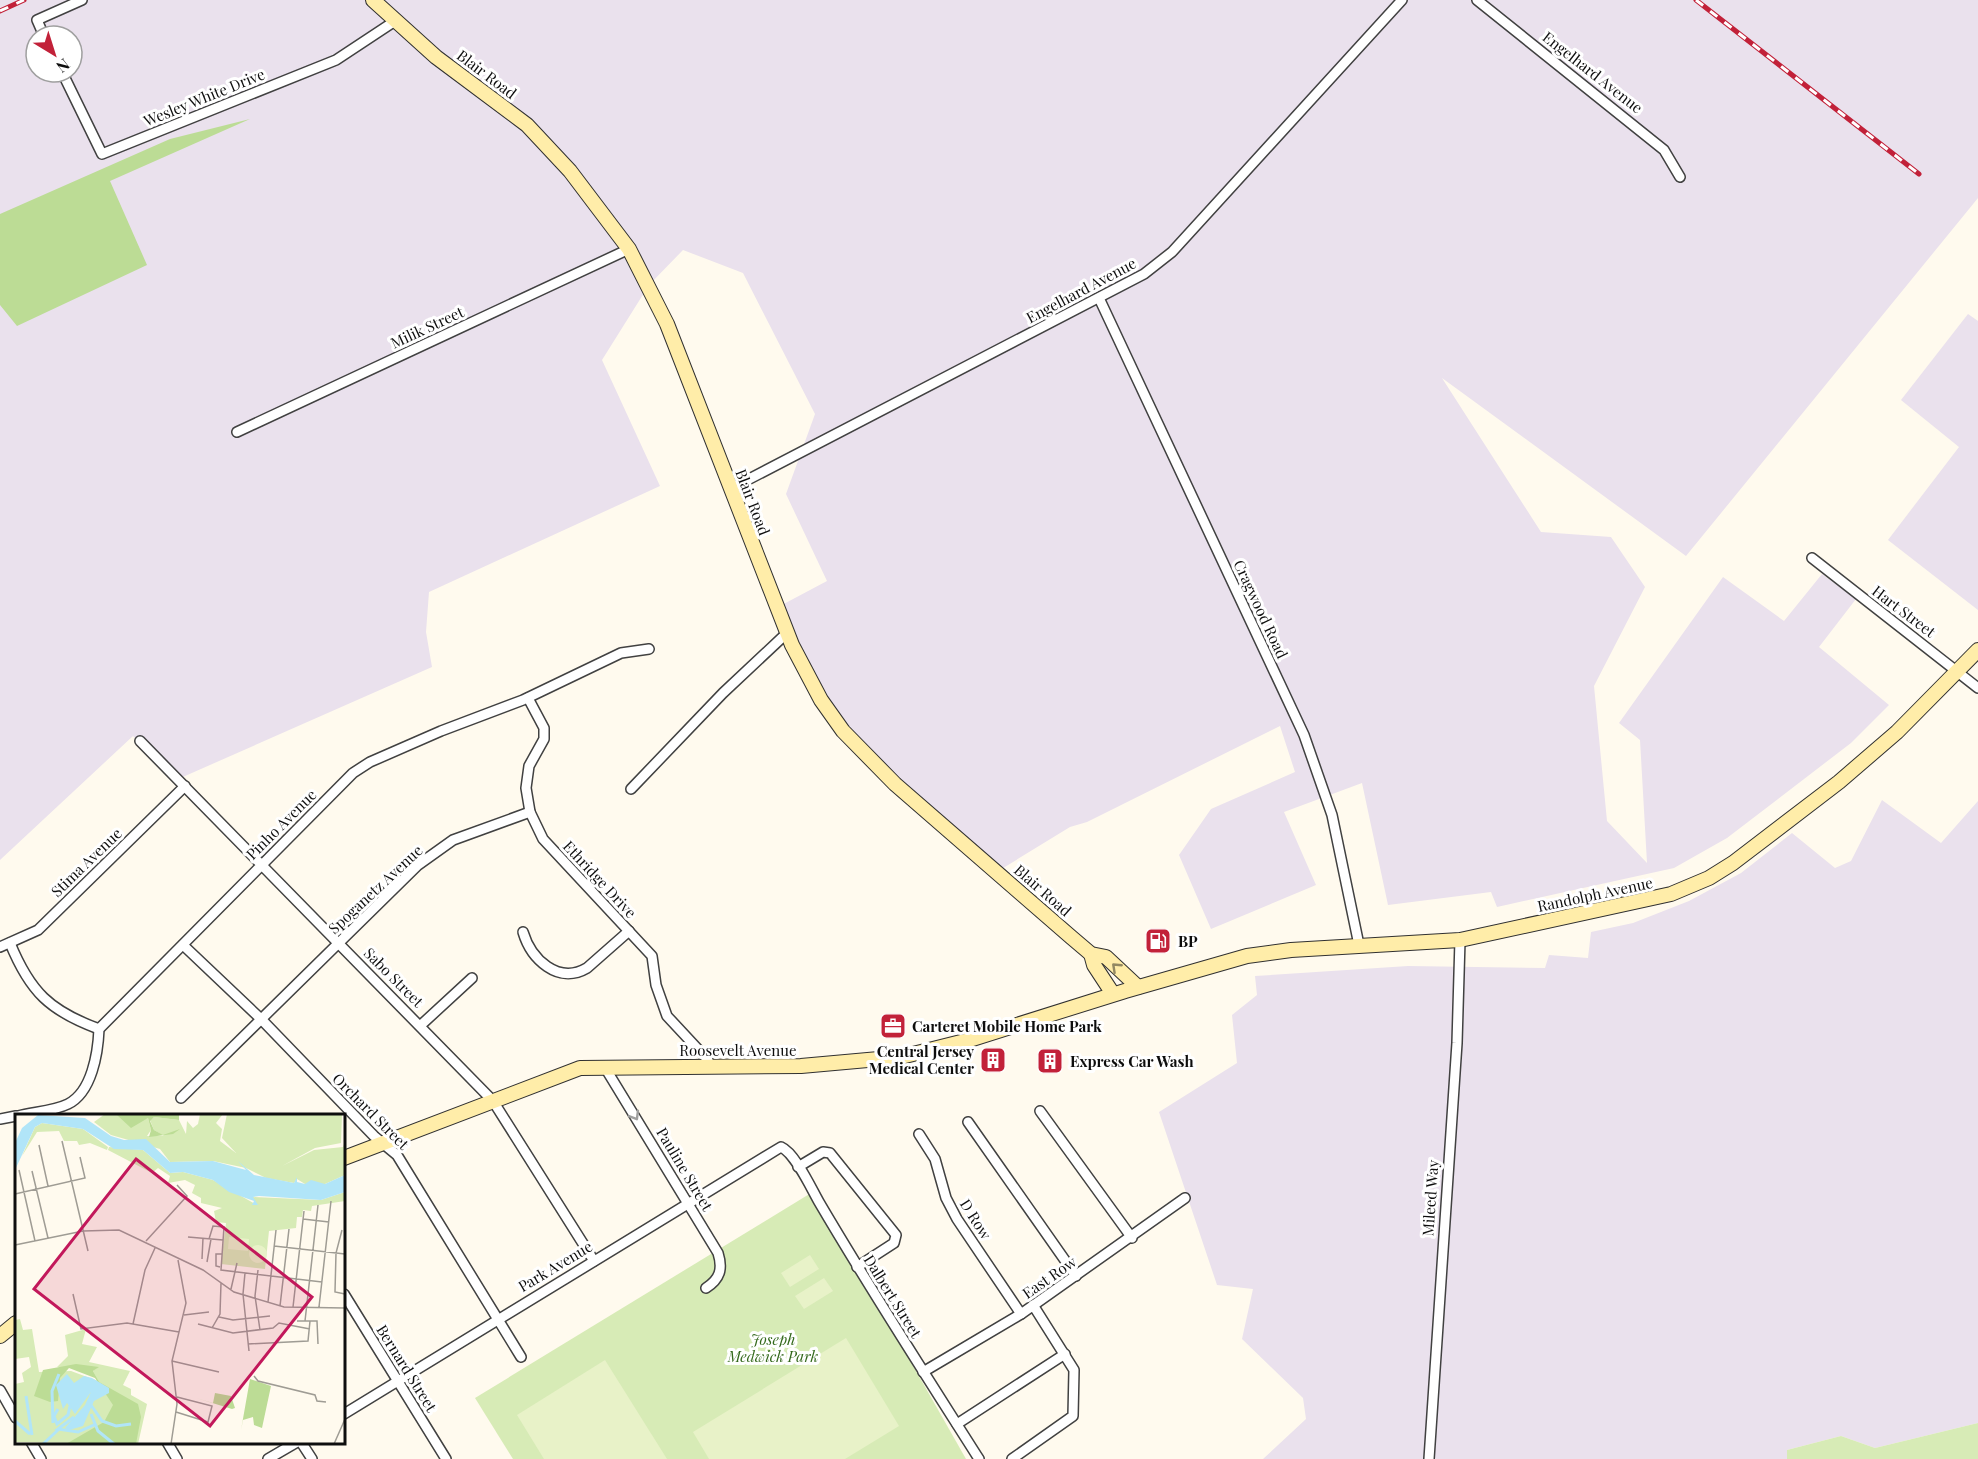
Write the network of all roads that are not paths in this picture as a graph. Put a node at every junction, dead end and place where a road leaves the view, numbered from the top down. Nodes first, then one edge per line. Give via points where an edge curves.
1 (82, 0) edge
2 (373, 0) edge
3 (1402, 0) edge
4 (1477, 0) edge
5 (395, 21) junction
6 (39, 24) edge
7 (68, 84) edge
8 (1680, 177) dead end
9 (629, 249) junction
10 (1099, 298) junction
11 (237, 432) dead end
12 (730, 489) junction
13 (1812, 558) dead end
14 (788, 632) junction
15 (649, 649) dead end
16 (1978, 650) edge
17 (1958, 672) junction
18 (1978, 688) edge
19 (528, 698) junction
20 (140, 741) dead end
21 (185, 786) junction
22 (631, 789) dead end
23 (530, 812) junction
24 (262, 865) junction
25 (629, 931) junction
26 (523, 932) dead end
27 (1460, 940) junction
28 (10, 943) junction
29 (338, 944) junction
30 (183, 945) junction
31 (1359, 945) junction
32 (0, 947) edge
33 (1091, 954) junction
34 (471, 978) dead end
35 (1138, 987) junction
36 (1113, 994) junction
37 (262, 1020) junction
38 (421, 1025) junction
39 (99, 1029) junction
40 (604, 1066) junction
41 (709, 1067) junction
42 (182, 1098) dead end
43 (493, 1101) junction
44 (1040, 1111) dead end
45 (26, 1114) edge
46 (15, 1116) edge
47 (0, 1119) edge
48 (968, 1122) dead end
49 (919, 1134) dead end
50 (382, 1143) junction
51 (784, 1148) joint
52 (345, 1158) edge
53 (798, 1167) junction
54 (1185, 1198) dead end
55 (688, 1202) junction
56 (1132, 1238) junction
57 (594, 1261) junction
58 (857, 1267) junction
59 (1076, 1276) junction
60 (706, 1288) dead end
61 (345, 1295) edge
62 (1033, 1305) junction
63 (1021, 1314) junction
64 (498, 1319) junction
65 (15, 1324) edge
66 (0, 1336) edge
67 (1065, 1354) junction
68 (521, 1357) dead end
69 (923, 1372) junction
70 (397, 1381) junction
71 (0, 1390) edge
72 (345, 1413) edge
73 (15, 1416) edge
74 (957, 1424) junction
75 (32, 1444) edge
76 (168, 1444) edge
77 (297, 1444) edge
78 (300, 1444) edge
79 (41, 1459) edge
80 (177, 1459) edge
81 (268, 1459) edge
82 (312, 1459) edge
83 (446, 1459) edge
84 (979, 1459) edge
85 (1012, 1459) edge
86 (1430, 1459) edge

1 - 6 street via 37,20
2 - 5 main road, Blair Road
3 - 10 street, Engelhard Avenue via 1172,252 1144,274
4 - 8 street, Engelhard Avenue via 1664,150
5 - 7 street, Wesley White Drive via 336,60 102,154
5 - 9 main road, Blair Road via 527,125 570,171
9 - 11 street, Milik Street
9 - 12 main road, Blair Road via 667,324
10 - 12 street, Engelhard Avenue
10 - 31 street, Cragwood Road via 1311,752 1332,815
12 - 14 main road, Blair Road
13 - 17 street, Hart Street
14 - 22 street
14 - 33 main road, Blair Road via 821,700 867,759
15 - 19 street, Pinho Avenue via 621,653
16 - 17 main road, Randolph Avenue
17 - 18 street, Hart Street
17 - 27 main road, Randolph Avenue via 1857,768 1771,836 1709,878 1651,900
19 - 23 street, Ethridge Drive via 544,728 544,740 527,777
19 - 24 street, Pinho Avenue via 441,731 352,773
20 - 21 street, Sabo Street
21 - 24 street, Sabo Street
21 - 28 street, Stima Avenue via 38,930
23 - 25 street, Ethridge Drive via 552,850
23 - 29 street, Spoganetz Avenue via 453,840 418,865
24 - 29 street, Sabo Street
24 - 30 street, Pinho Avenue
25 - 26 street via 586,968 566,974 541,963 528,949
25 - 41 street, Ethridge Drive via 652,957 656,985 667,1016 708,1060
27 - 31 main road, Randolph Avenue
27 - 86 street, Mileed Way
28 - 32 street, Stima Avenue
28 - 39 street via 47,1003
29 - 37 street, Spoganetz Avenue
29 - 38 street, Sabo Street
30 - 37 street, Orchard Street
30 - 39 street, Pinho Avenue
31 - 35 main road, Randolph Avenue via 1246,956
35 -> 33 main road, Blair Road via 1106,957
33 - 36 main road
34 - 38 street
35 - 36 main road, Roosevelt Avenue
36 - 41 main road, Roosevelt Avenue via 969,1040 901,1057 840,1065
37 - 42 street, Spoganetz Avenue
37 - 50 street, Orchard Street
38 - 43 street, Sabo Street
39 - 45 street via 98,1044 81,1094 67,1105
40 - 41 main road, Roosevelt Avenue
40 - 43 main road, Roosevelt Avenue via 572,1070
40 -> 55 street, Pauline Street
43 - 50 main road, Roosevelt Avenue
43 - 57 street, Sabo Street
44 - 56 street
46 - 47 street
48 - 59 street
49 - 63 street, D Row via 935,1160 957,1219
50 - 52 main road, Roosevelt Avenue
50 - 64 street, Orchard Street via 397,1155
51 - 53 street, Dalbert Street
51 - 55 street, Park Avenue via 775,1149
53 - 58 street, Dalbert Street
53 - 58 street via 823,1152 830,1153 896,1235 894,1243
54 - 56 street, East Row
55 - 57 street, Park Avenue
55 - 60 street, Pauline Street via 721,1263 716,1282
56 - 59 street, East Row
57 - 64 street, Park Avenue
58 - 69 street, Dalbert Street
59 - 62 street, East Row
61 - 70 street, Bernard Street
62 - 63 street, East Row
62 - 67 street
63 - 69 street, East Row
64 - 68 street, Orchard Street
64 - 70 street, Park Avenue
65 - 66 main road
67 - 74 street
67 - 85 street via 1074,1370 1073,1416
69 - 74 street, Dalbert Street
70 - 72 street, Park Avenue
70 - 83 street, Bernard Street
71 - 73 street
74 - 84 street, Dalbert Street
75 - 79 street
76 - 80 street
77 - 81 street
78 - 82 street

